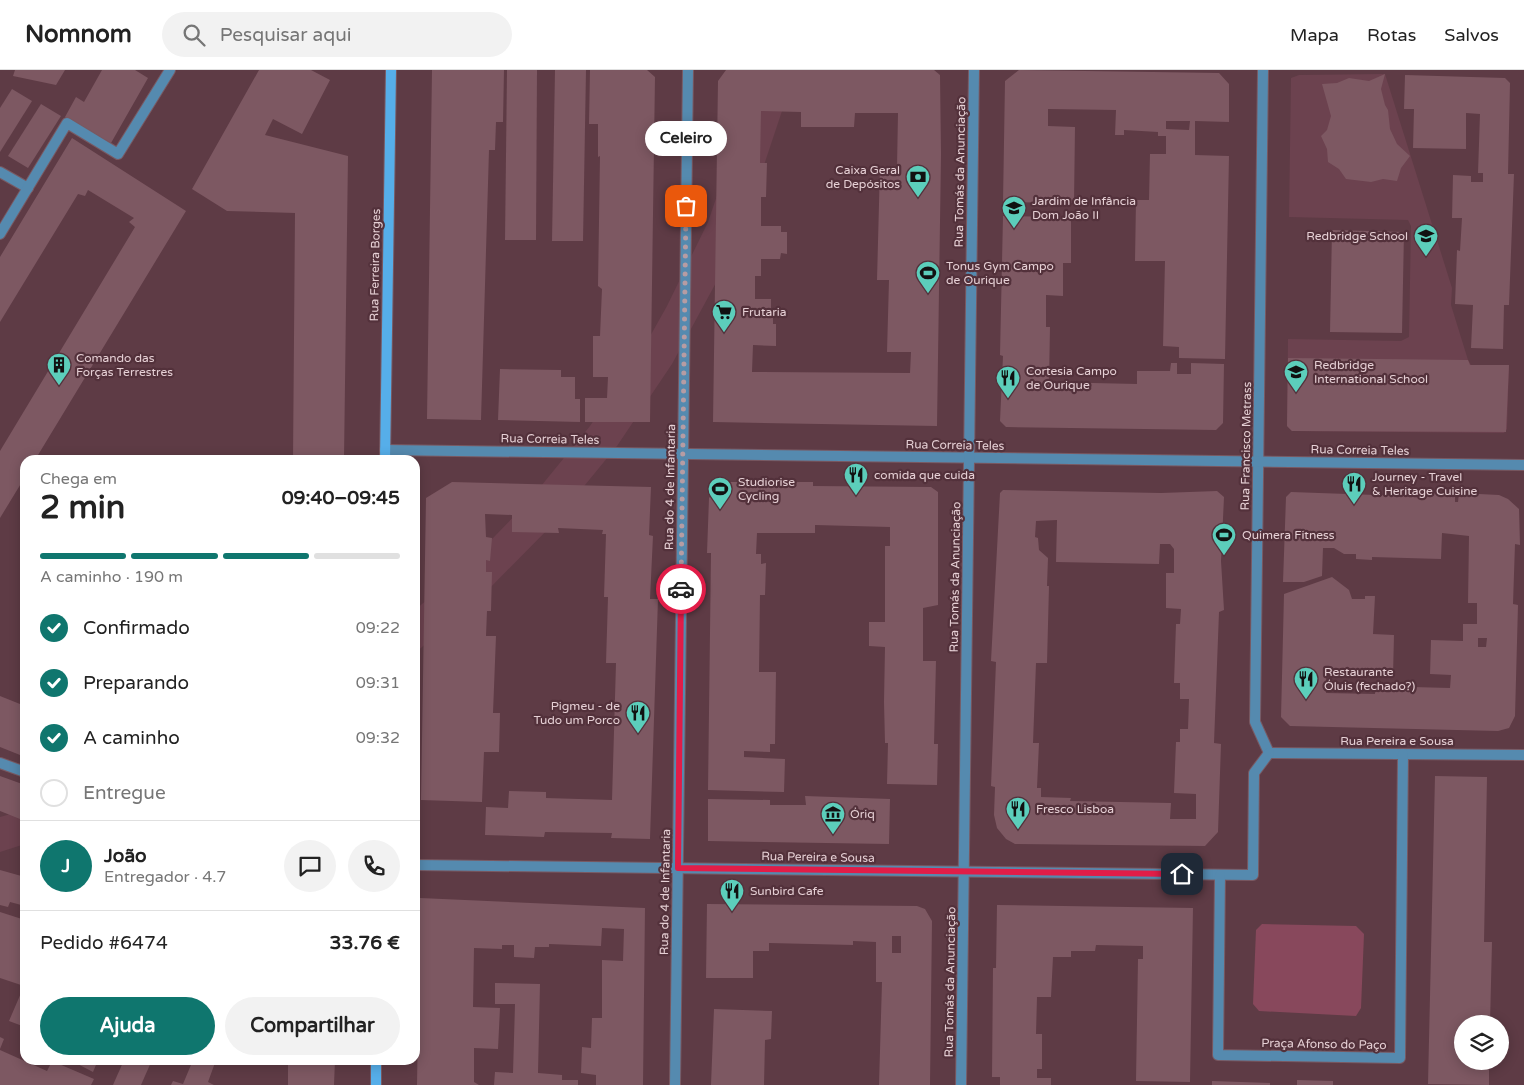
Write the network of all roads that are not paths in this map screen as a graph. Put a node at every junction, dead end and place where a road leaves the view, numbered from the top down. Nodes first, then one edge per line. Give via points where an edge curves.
1 (170, 70) edge
2 (391, 70) edge
3 (688, 70) edge
4 (974, 70) edge
5 (1263, 70) edge
6 (0, 172) edge
7 (28, 188) junction
8 (0, 234) edge
9 (683, 454) junction
10 (385, 455) edge
11 (969, 458) junction
12 (1258, 461) junction
13 (1524, 465) edge
14 (1269, 753) junction
15 (1403, 754) junction
16 (1524, 755) edge
17 (0, 763) edge
18 (20, 770) edge
19 (420, 864) edge
20 (678, 868) junction
21 (964, 871) junction
22 (1220, 875) junction
23 (376, 1065) edge
24 (376, 1085) edge
25 (675, 1085) edge
26 (962, 1085) edge

1 - 7 street via 118,154 67,123
2 - 10 main road, Rua Ferreira Borges
3 - 9 street, Rua do 4 de Infantaria
4 - 11 street, Rua Tomás da Anunciação
5 - 12 street, Rua Francisco Metrass
6 - 7 street
7 - 8 street
9 - 10 street, Rua Correia Teles
9 - 11 street, Rua Correia Teles
9 - 20 street, Rua do 4 de Infantaria
11 - 12 street, Rua Correia Teles
11 - 21 street, Rua Tomás da Anunciação
12 - 13 street, Rua Correia Teles
12 - 14 street, Rua Francisco Metrass via 1255,722
14 - 15 street, Rua Pereira e Sousa
14 - 22 street via 1254,773 1253,875
15 - 16 street, Rua Pereira e Sousa
15 - 22 street, Praça Afonso do Paço via 1400,1058 1218,1056
17 - 18 street
19 - 20 street, Rua Pereira e Sousa
20 - 21 street, Rua Pereira e Sousa
20 - 25 street, Rua do 4 de Infantaria
21 - 22 street, Rua Pereira e Sousa
21 - 26 street, Rua Tomás da Anunciação
23 - 24 main road

